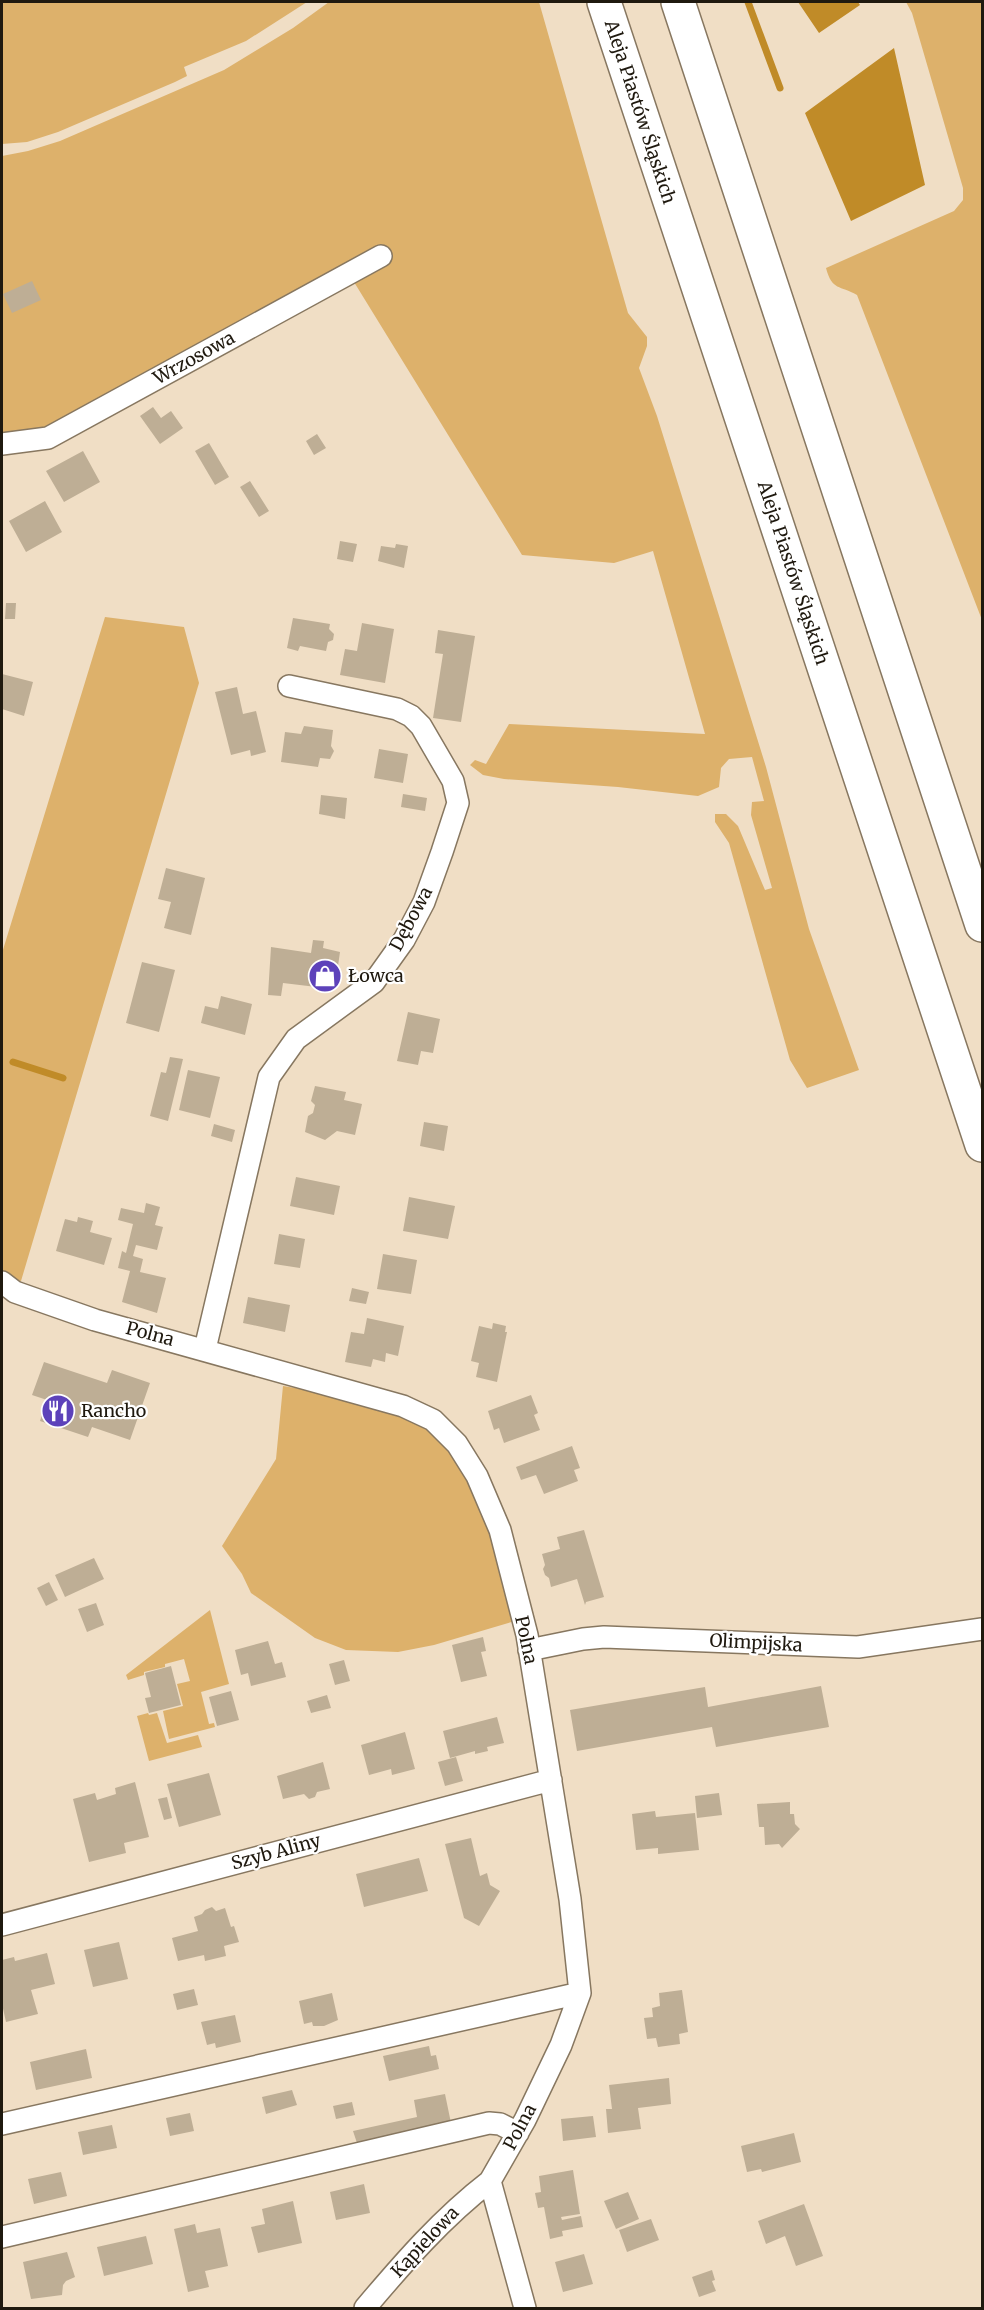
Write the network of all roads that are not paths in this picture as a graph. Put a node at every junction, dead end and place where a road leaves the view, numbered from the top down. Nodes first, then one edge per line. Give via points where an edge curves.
1 (604, 2) edge
2 (678, 2) edge
3 (381, 256) dead end
4 (2, 444) edge
5 (290, 686) dead end
6 (982, 926) edge
7 (982, 1144) edge
8 (2, 1282) edge
9 (205, 1349) junction
10 (982, 1629) edge
11 (529, 1650) junction
12 (551, 1780) junction
13 (2, 1925) edge
14 (580, 1993) junction
15 (2, 2124) edge
16 (518, 2133) junction
17 (490, 2181) junction
18 (2, 2237) edge
19 (365, 2308) edge
20 (525, 2308) edge

1 - 7 highway, Aleja Piastów Śląskich
2 - 6 highway
3 - 4 street, Wrzosowa via 48,438
5 - 9 street, Dębowa via 398,709 411,716 453,781 458,803 424,902 405,940 374,982 296,1039 269,1077
8 - 9 street, Polna via 15,1292 95,1320
9 - 11 street, Polna via 404,1406 433,1420 457,1444 477,1476 500,1530
10 - 11 street, Olimpijska via 858,1647 604,1637
11 - 12 street, Polna
12 - 13 street, Szyb Aliny
12 - 14 street, Polna
14 - 15 street
14 - 16 street, Polna via 561,2045
16 - 17 street, Polna
16 - 18 street via 489,2123
17 - 19 street, Kąpielowa via 422,2241
17 - 20 street

